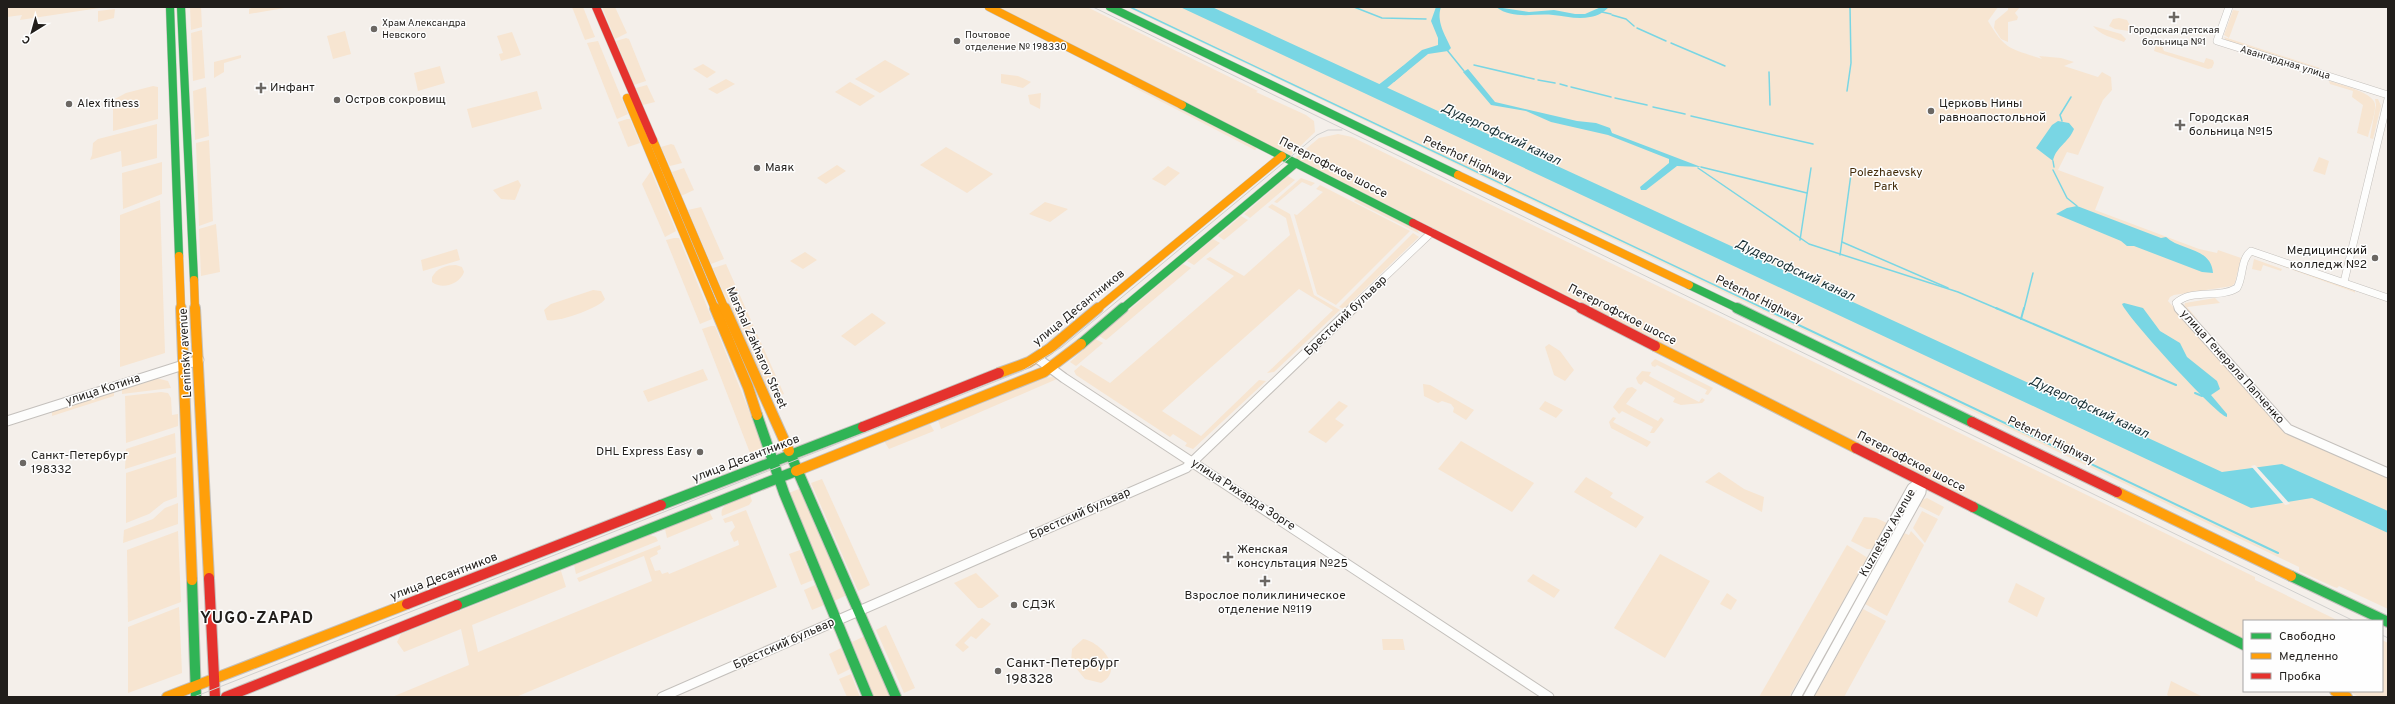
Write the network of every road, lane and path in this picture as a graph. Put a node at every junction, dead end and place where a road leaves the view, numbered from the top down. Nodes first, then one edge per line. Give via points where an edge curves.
1 (170, 7) edge
2 (181, 7) edge
3 (588, 7) edge
4 (596, 7) edge
5 (989, 7) edge
6 (1110, 7) edge
7 (1119, 7) edge
8 (2229, 7) edge
9 (2388, 95) edge
10 (2388, 99) edge
11 (1282, 156) junction
12 (1296, 163) junction
13 (1432, 232) junction
14 (2344, 282) junction
15 (2388, 298) edge
16 (1037, 358) junction
17 (199, 360) junction
18 (184, 365) junction
19 (1051, 368) junction
20 (7, 421) edge
21 (792, 454) junction
22 (773, 461) junction
23 (1193, 463) junction
24 (799, 470) junction
25 (2388, 473) edge
26 (779, 478) junction
27 (1922, 481) junction
28 (859, 610) junction
29 (2388, 615) edge
30 (836, 621) junction
31 (2388, 622) edge
32 (2243, 644) edge
33 (214, 678) junction
34 (196, 685) junction
35 (2337, 692) edge
36 (167, 697) edge
37 (196, 697) edge
38 (215, 697) edge
39 (226, 697) edge
40 (662, 697) edge
41 (868, 697) edge
42 (896, 697) edge
43 (1549, 697) edge
44 (1796, 697) edge
45 (1808, 697) edge
46 (2347, 697) edge

1 - 18 street, Leninsky avenue
2 - 17 street, Leninsky avenue
3 - 22 street, Marshal Zakharov Street via 748,388
4 - 21 street, Marshal Zakharov Street via 763,397
5 - 11 street, Петергофское шоссе
6 - 31 street, Peterhof Highway
7 - 29 street, Peterhof Highway
8 - 9 street, Авангардная улица via 2217,41
10 - 14 street
11 - 12 street, Петергофское шоссе
11 - 16 street, улица Десантников
12 - 13 street, Петергофское шоссе
12 - 19 street
13 - 23 street, Брестский бульвар
13 - 27 street, Петергофское шоссе
14 - 15 street
14 - 25 street, улица Генерала Папченко via 2251,251 2247,255 2240,284 2234,290 2183,298 2176,303 2288,429
16 - 19 street, улица Рихарда Зорге
16 - 21 street, улица Десантников
17 - 18 street, улица Котина
17 - 33 street, Leninsky avenue
18 - 20 street, улица Котина
18 - 34 street, Leninsky avenue
19 - 23 street, улица Рихарда Зорге
19 - 24 street
21 - 22 street, улица Десантников
21 - 24 street, Marshal Zakharov Street
22 - 26 street, Marshal Zakharov Street
22 - 33 street, улица Десантников
23 - 28 street, Брестский бульвар
23 - 43 street, улица Рихарда Зорге
24 - 26 street
24 - 28 street, Marshal Zakharov Street
26 - 30 street, Marshal Zakharov Street
26 - 39 street
27 - 32 street, Петергофское шоссе
27 - 44 street, Kuznetsov Avenue via 1912,488
27 - 45 street, Kuznetsov Avenue via 1921,492
28 - 30 street, Брестский бульвар
28 - 42 street, Marshal Zakharov Street
30 - 40 street, Брестский бульвар
30 - 41 street, Marshal Zakharov Street
33 - 34 street, улица Десантников
33 - 38 street, Leninsky avenue
34 - 36 street, улица Десантников
34 - 37 street, Leninsky avenue
35 - 46 street

